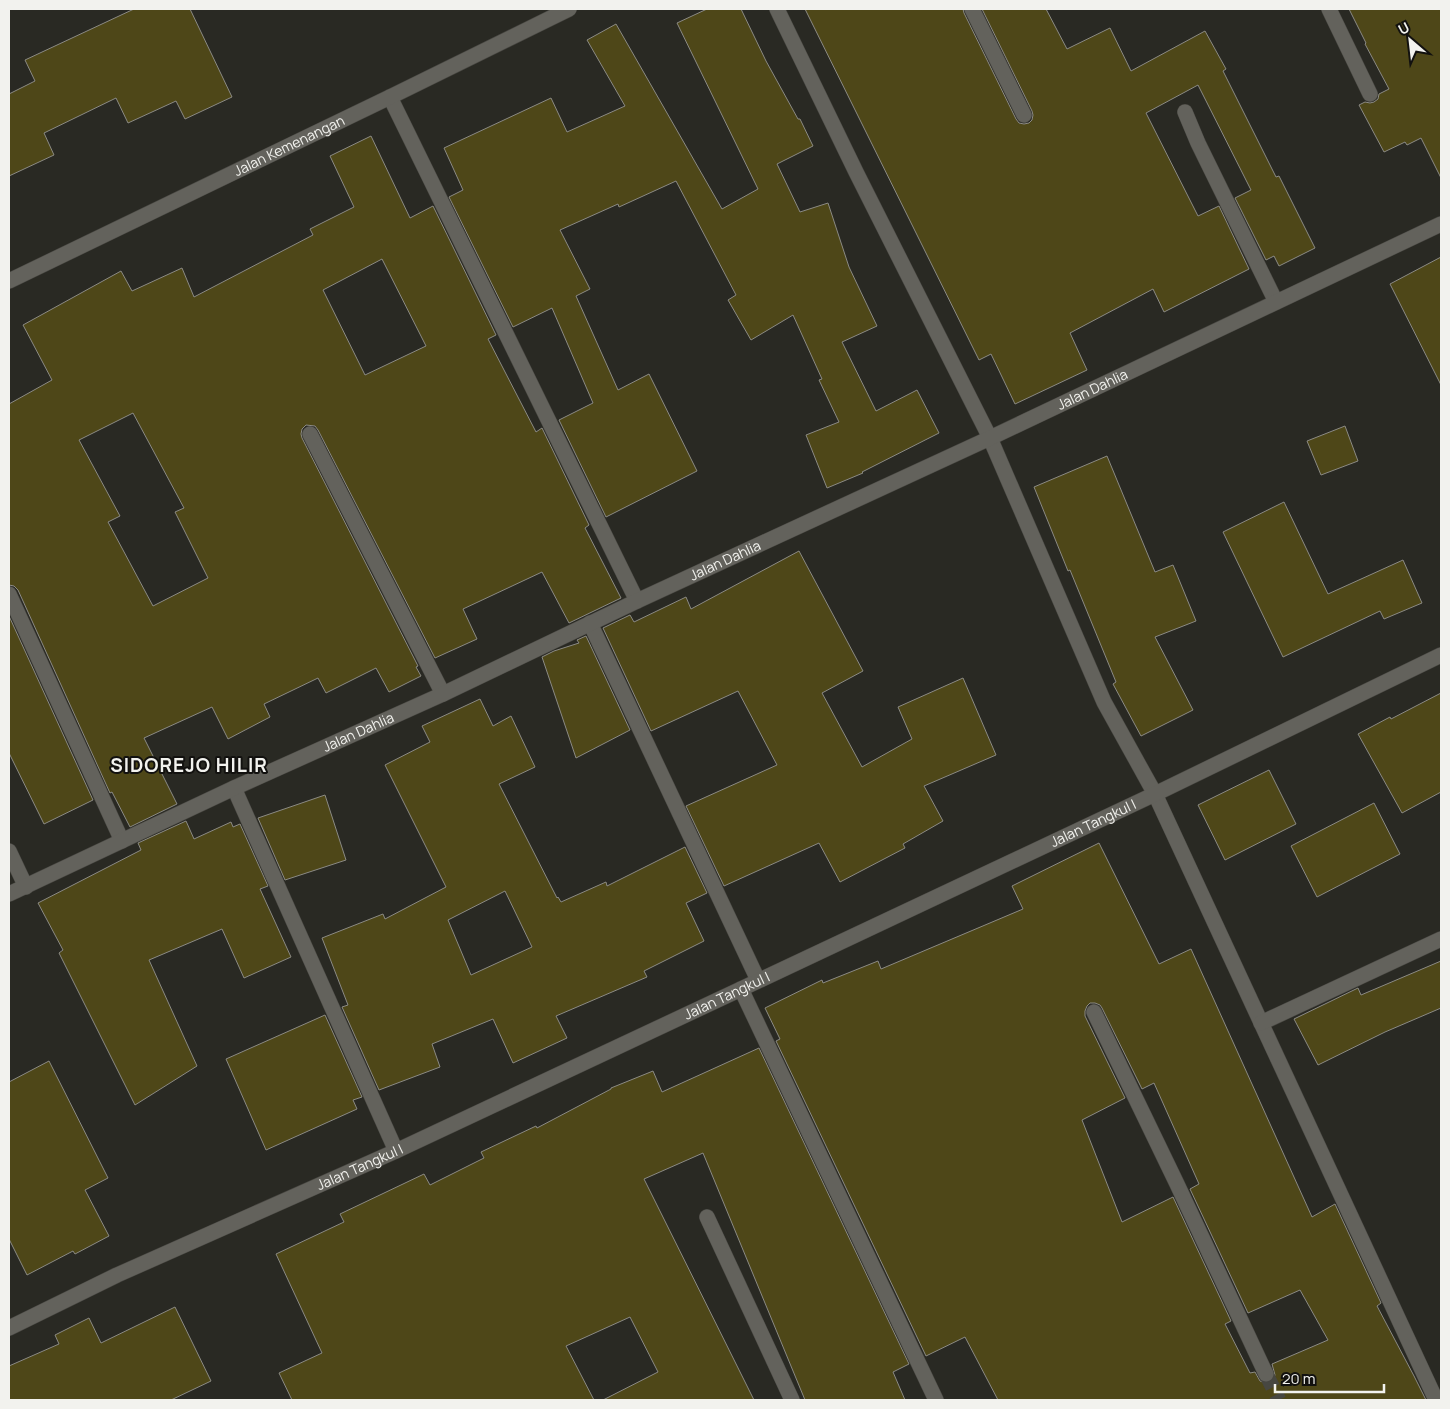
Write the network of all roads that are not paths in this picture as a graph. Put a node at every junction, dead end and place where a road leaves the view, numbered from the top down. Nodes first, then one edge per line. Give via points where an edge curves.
1 (569, 9) edge
2 (778, 9) edge
3 (972, 9) edge
4 (1330, 9) edge
5 (541, 15) edge
6 (1370, 94) dead end
7 (390, 97) junction
8 (1185, 112) dead end
9 (1024, 115) dead end
10 (1441, 224) edge
11 (9, 281) edge
12 (1276, 302) junction
13 (310, 434) dead end
14 (990, 438) junction
15 (9, 594) edge
16 (637, 600) junction
17 (590, 623) junction
18 (1441, 655) edge
19 (443, 694) junction
20 (234, 788) junction
21 (1156, 794) junction
22 (122, 842) junction
23 (9, 851) edge
24 (26, 887) junction
25 (9, 894) edge
26 (1441, 939) edge
27 (758, 980) junction
28 (742, 989) junction
29 (1094, 1012) dead end
30 (1261, 1023) junction
31 (396, 1150) junction
32 (707, 1217) dead end
33 (9, 1328) edge
34 (1266, 1374) tunnel mouth
35 (792, 1400) edge
36 (936, 1400) edge
37 (1436, 1400) edge

1 - 5 street, Jalan Kemenangan
2 - 14 street
3 - 9 street
4 - 6 street
5 - 7 street, Jalan Kemenangan
7 - 11 street, Jalan Kemenangan
7 - 16 street
8 - 12 street
10 - 12 street, Jalan Dahlia
12 - 14 street, Jalan Dahlia
13 - 19 street
14 - 16 street, Jalan Dahlia
14 - 21 street via 1104,702
15 - 22 street
16 - 17 street, Jalan Dahlia
17 - 19 street, Jalan Dahlia
17 - 27 street
18 - 21 street, Jalan Tangkul I
19 - 20 street, Jalan Dahlia
20 - 22 street, Jalan Dahlia
20 - 31 street
21 - 27 street, Jalan Tangkul I
21 - 30 street
22 - 24 street, Jalan Dahlia
23 - 24 street
24 - 25 street, Jalan Dahlia
26 - 30 street
27 - 28 street, Jalan Tangkul I
28 - 31 street, Jalan Tangkul I
28 - 36 street
29 - 34 street
30 - 37 street
31 - 33 street, Jalan Tangkul I via 126,1271
32 - 35 street

